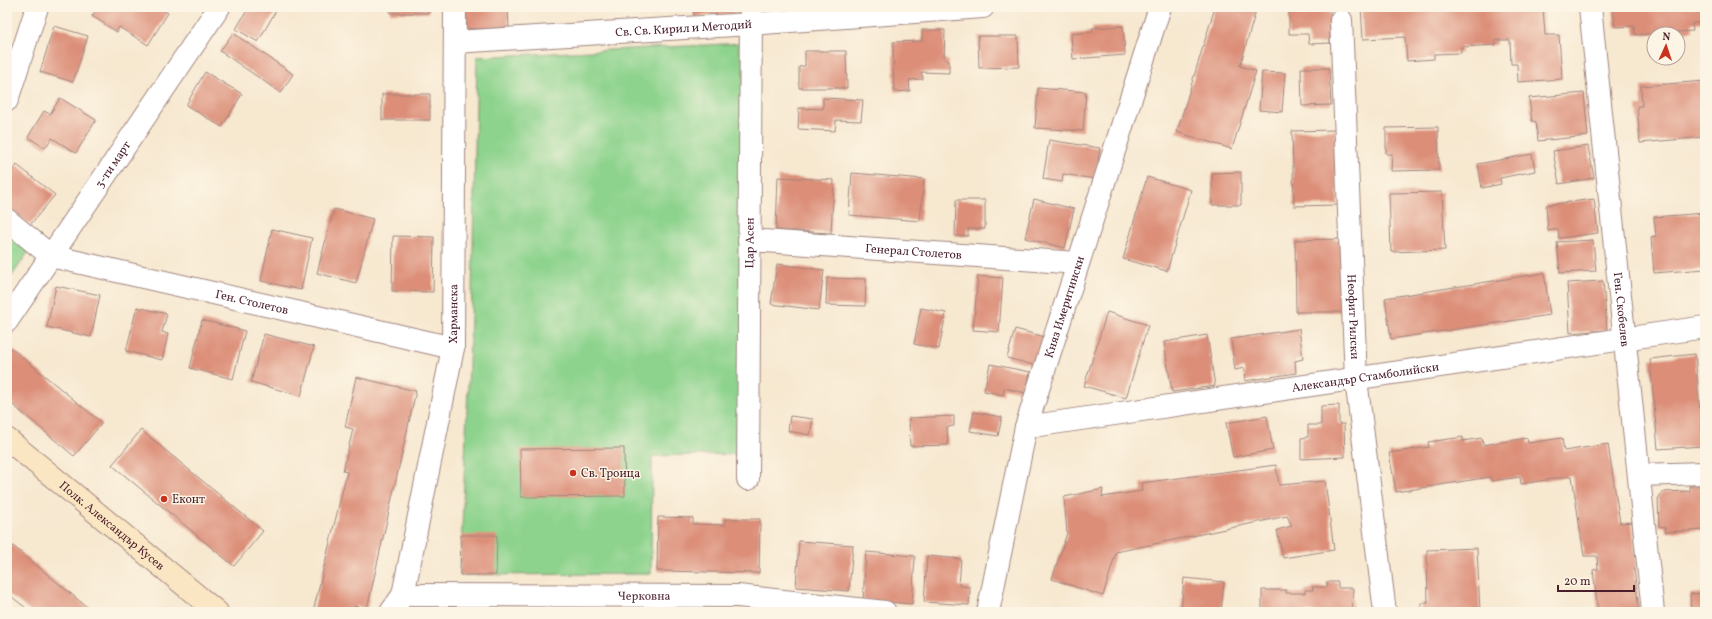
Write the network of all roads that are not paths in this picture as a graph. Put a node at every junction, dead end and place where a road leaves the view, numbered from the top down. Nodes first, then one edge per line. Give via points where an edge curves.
1 (37, 7) edge
2 (219, 7) edge
3 (455, 7) edge
4 (983, 7) edge
5 (1160, 7) edge
6 (1590, 7) edge
7 (751, 15) edge
8 (1341, 20) dead end
9 (455, 42) junction
10 (7, 100) edge
11 (7, 220) edge
12 (749, 240) junction
13 (51, 256) junction
14 (1078, 263) junction
15 (7, 321) edge
16 (1705, 327) edge
17 (1625, 339) junction
18 (453, 348) junction
19 (1356, 378) junction
20 (1026, 427) junction
21 (7, 439) edge
22 (1705, 472) edge
23 (1639, 474) junction
24 (748, 480) dead end
25 (403, 595) junction
26 (734, 604) edge
27 (217, 612) edge
28 (391, 612) edge
29 (885, 612) edge
30 (988, 612) edge
31 (1384, 612) edge
32 (1653, 612) edge

1 - 10 street
2 - 13 street, 3-ти март
3 - 9 street, Харманска
4 - 7 street, Св. Св. Кирил и Методий
5 - 14 street, Княз Имеритински
6 - 17 street, Ген. Скобелев
7 - 9 street, Св. Св. Кирил и Методий
7 - 12 street, Цар Асен
8 - 19 street, Неофит Рилски
9 - 18 street, Харманска
11 - 13 street
12 - 14 street, Генерал Столетов
12 - 24 street, Цар Асен
13 - 15 street, 3-ти март
13 - 18 street, Ген. Столетов
14 - 20 street, Княз Имеритински
16 - 17 street, Александър Стамболийски
17 - 19 street, Александър Стамболийски
17 - 23 street, Ген. Скобелев
18 - 25 street, Харманска
19 - 20 street, Александър Стамболийски
19 - 31 street, Неофит Рилски
20 - 30 street, Княз Имеритински
21 - 27 street, Полк. Александър Кусев
22 - 23 street
23 - 32 street, Ген. Скобелев
25 - 26 street, Черковна
25 - 28 street, Харманска
26 - 29 street, Черковна

